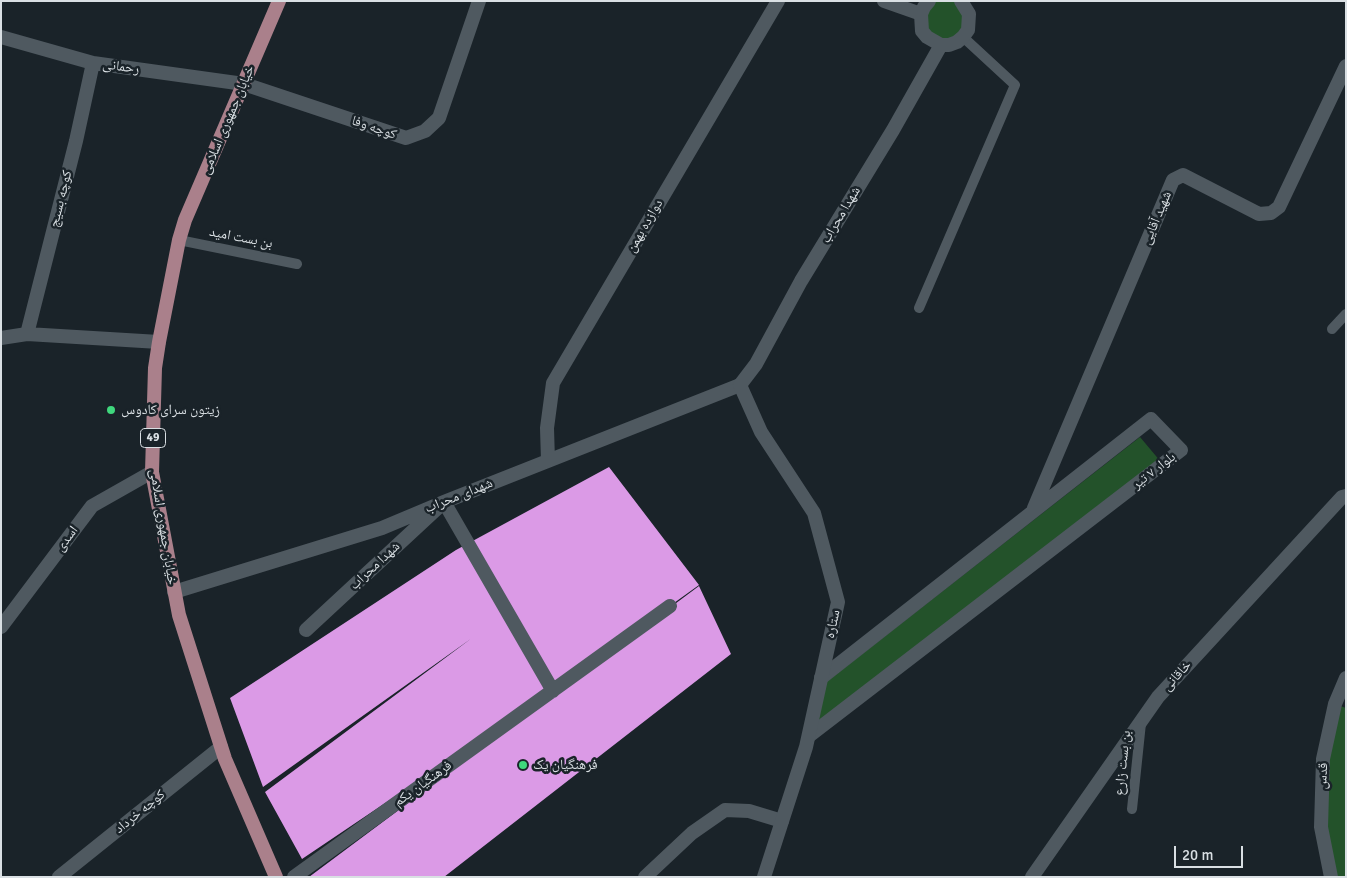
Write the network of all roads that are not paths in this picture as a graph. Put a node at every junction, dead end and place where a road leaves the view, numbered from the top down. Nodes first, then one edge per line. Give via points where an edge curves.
1 (279, 1) edge
2 (479, 1) edge
3 (778, 1) edge
4 (884, 1) edge
5 (929, 1) edge
6 (961, 1) edge
7 (921, 14) junction
8 (1, 37) edge
9 (964, 37) junction
10 (941, 45) junction
11 (93, 63) junction
12 (1346, 66) edge
13 (244, 84) junction
14 (180, 240) junction
15 (297, 264) dead end
16 (919, 308) dead end
17 (1346, 314) edge
18 (1332, 329) dead end
19 (27, 334) junction
20 (1, 338) edge
21 (159, 342) junction
22 (740, 385) junction
23 (548, 461) junction
24 (152, 472) junction
25 (1346, 496) edge
26 (444, 502) junction
27 (1033, 510) junction
28 (174, 592) junction
29 (670, 606) dead end
30 (1, 627) edge
31 (306, 630) dead end
32 (821, 678) junction
33 (1346, 678) edge
34 (552, 691) junction
35 (1142, 720) junction
36 (809, 736) junction
37 (221, 747) junction
38 (1132, 809) dead end
39 (782, 821) junction
40 (59, 877) edge
41 (276, 877) edge
42 (294, 877) edge
43 (645, 877) edge
44 (764, 877) edge
45 (1032, 877) edge
46 (1331, 877) edge

1 - 13 main road, خیابان جمهوری اسلامی / 49
2 - 13 street, کوچه وفا via 438,118 425,131 412,136 406,138
3 - 23 street, دوازده بهمن via 553,383 547,428
4 - 7 street
5 - 7 street
6 - 9 street via 970,22
7 - 10 street via 922,31 927,38
8 - 11 street, رحمانی
9 - 10 street via 949,45
9 - 16 lane via 1015,85
10 - 22 street, شهدا محراب via 801,281 756,364
11 - 13 street, رحمانی
11 - 19 street, کوچه بسیج
12 - 27 street, شهید آقایی via 1279,207 1271,214 1259,214 1184,175 1173,180
13 - 14 main road, خیابان جمهوری اسلامی / 49 via 185,220
14 - 15 lane, بن بست امید
14 - 21 main road, خیابان جمهوری اسلامی / 49
17 - 18 lane
19 - 20 street
19 - 21 street
21 - 24 main road, خیابان جمهوری اسلامی / 49 via 155,368
22 - 23 street, شهدای محراب
22 - 32 street, ستاره via 762,432 814,512 838,602
23 - 26 street, شهدای محراب
24 - 28 main road, خیابان جمهوری اسلامی / 49
24 - 30 street, اسدی via 92,506
25 - 35 street, خاقانی via 1342,496 1164,690
26 - 28 street, شهدای محراب via 382,528
26 - 31 street, شهدا محراب
26 - 34 street
27 - 32 street, بلوار ۷ تیر
27 - 36 street, بلوار ۷ تیر via 1151,419 1181,450
28 - 37 main road, خیابان جمهوری اسلامی / 49
29 - 34 street, فرهنگیان یکم
32 - 36 street, ستاره
33 - 46 street, قدس via 1335,704 1323,760 1321,827
34 - 42 street, فرهنگیان یکم
35 - 38 lane, بن بست زارع
35 - 45 street, خاقانی
36 - 39 street, ستاره
37 - 40 street, کوچه خرداد
37 - 41 main road, خیابان جمهوری اسلامی / 49
39 - 43 street via 749,811 725,810 692,833
39 - 44 street, ستاره

